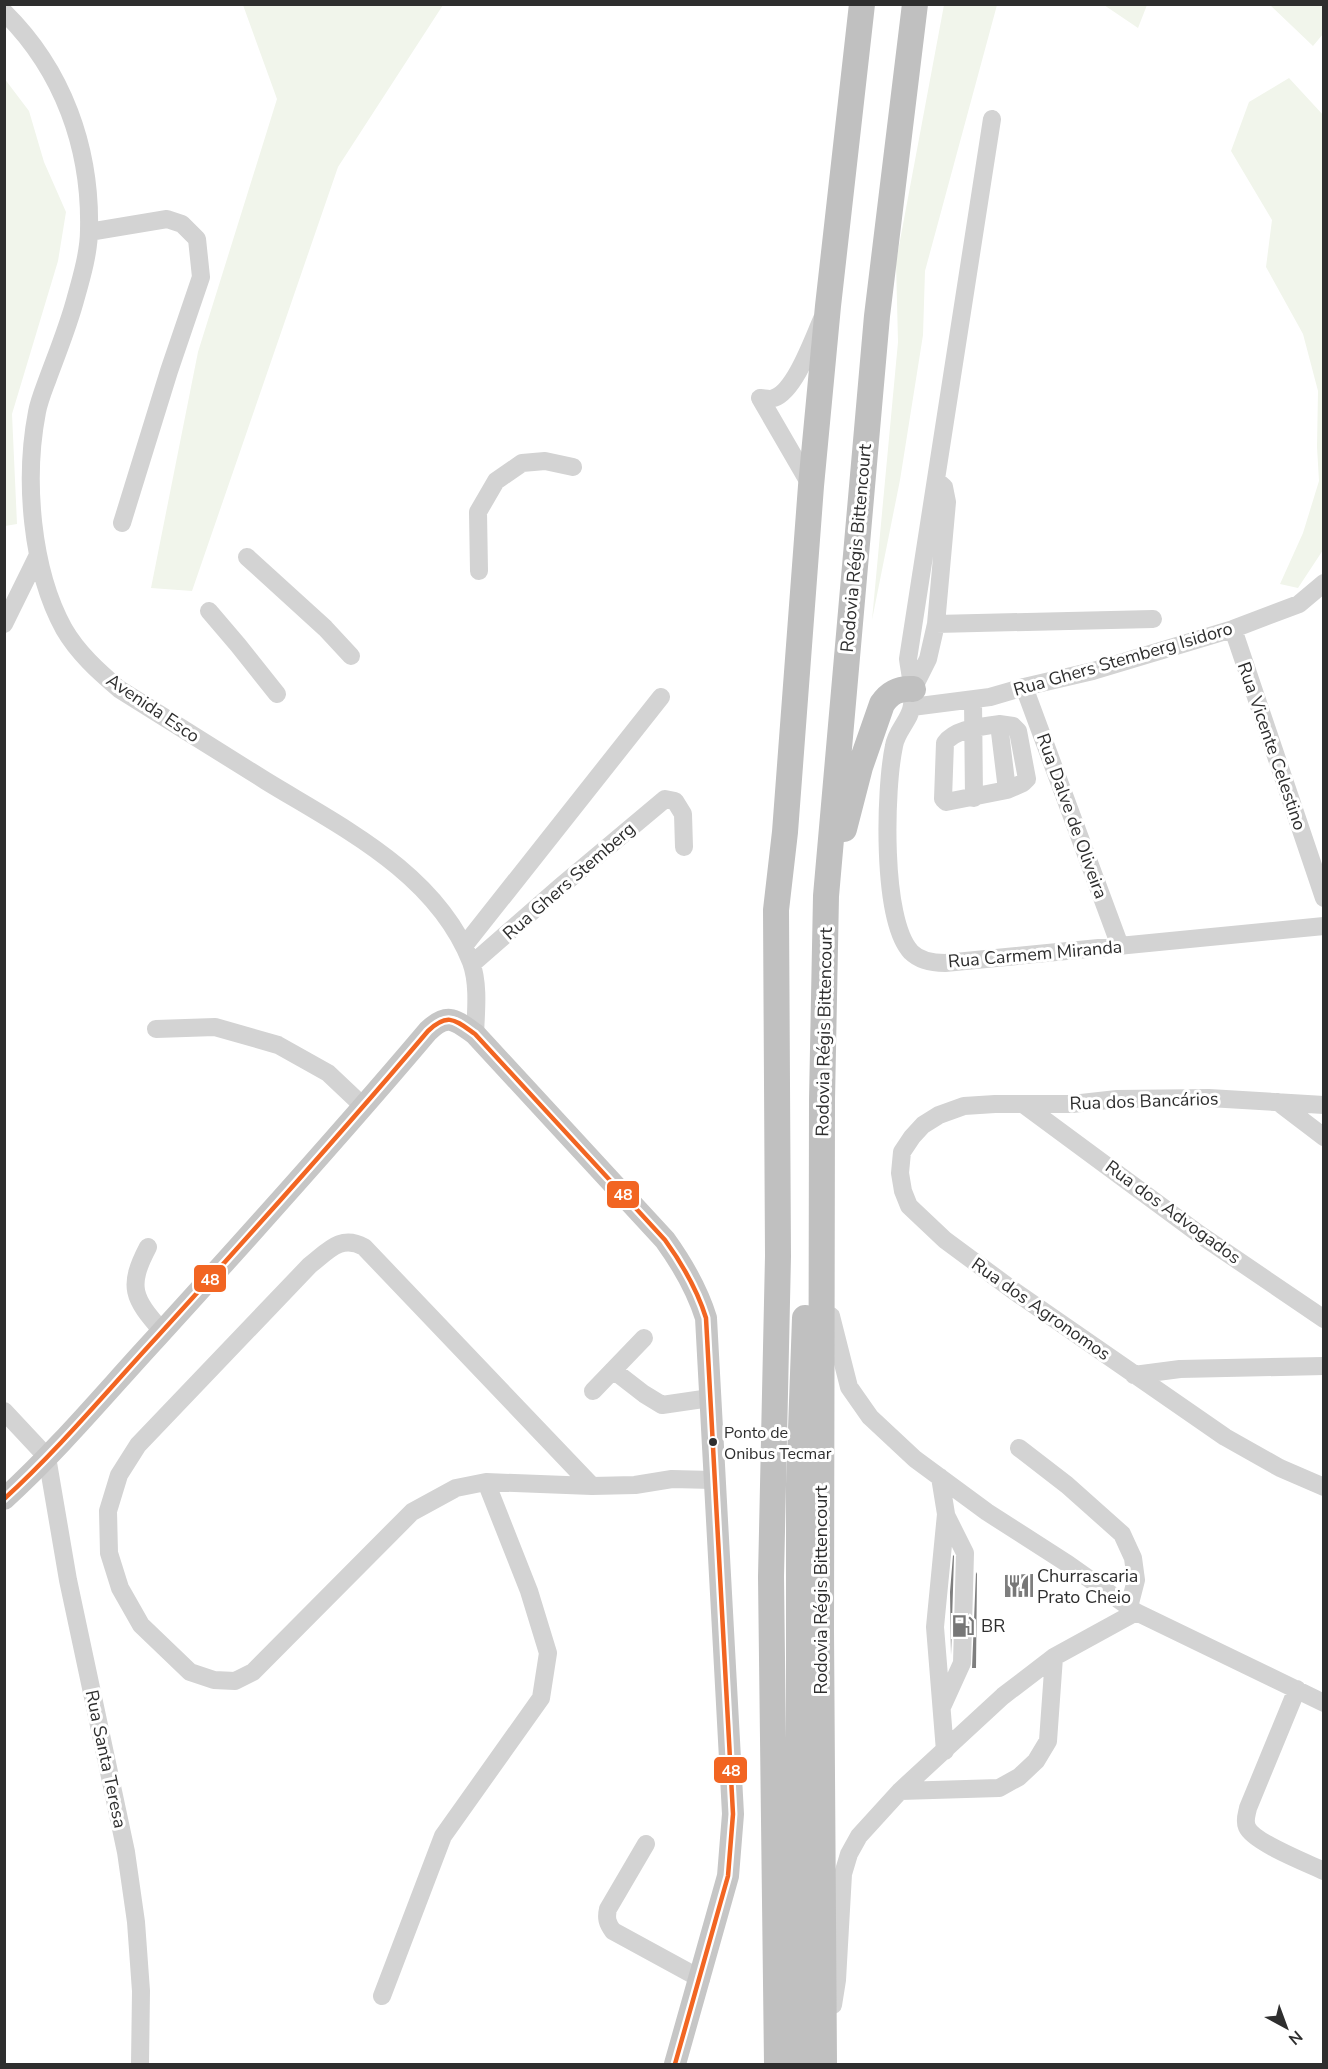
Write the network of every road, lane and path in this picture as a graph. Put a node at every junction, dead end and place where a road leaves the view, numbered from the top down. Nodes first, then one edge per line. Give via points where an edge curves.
1 (862, 4) edge
2 (915, 4) edge
3 (4, 12) edge
4 (992, 119) dead end
5 (89, 232) junction
6 (828, 306) junction
7 (573, 467) dead end
8 (936, 480) junction
9 (811, 486) junction
10 (122, 523) dead end
11 (38, 555) junction
12 (247, 557) dead end
13 (479, 571) dead end
14 (1323, 583) edge
15 (209, 611) dead end
16 (1153, 619) dead end
17 (4, 624) edge
18 (936, 624) junction
19 (1233, 629) junction
20 (351, 656) dead end
21 (1024, 687) junction
22 (277, 694) dead end
23 (661, 697) dead end
24 (913, 698) junction
25 (972, 700) junction
26 (974, 728) junction
27 (974, 798) junction
28 (684, 847) dead end
29 (826, 896) junction
30 (1323, 898) edge
31 (1323, 926) edge
32 (464, 946) junction
33 (1120, 946) junction
34 (472, 964) junction
35 (156, 1029) dead end
36 (475, 1034) junction
37 (822, 1100) junction
38 (1278, 1101) junction
39 (1023, 1104) junction
40 (1323, 1105) edge
41 (964, 1106) joint
42 (364, 1107) junction
43 (1323, 1137) edge
44 (148, 1247) dead end
45 (822, 1254) junction
46 (831, 1316) junction
47 (1323, 1319) edge
48 (162, 1331) junction
49 (644, 1338) dead end
50 (1323, 1366) edge
51 (613, 1370) junction
52 (1134, 1375) junction
53 (593, 1391) dead end
54 (710, 1398) junction
55 (4, 1411) edge
56 (1019, 1448) dead end
57 (47, 1457) junction
58 (940, 1477) junction
59 (713, 1480) junction
60 (486, 1482) junction
61 (592, 1486) junction
62 (1323, 1487) edge
63 (4, 1499) edge
64 (946, 1514) junction
65 (1133, 1610) junction
66 (1054, 1657) junction
67 (1297, 1689) junction
68 (1323, 1703) edge
69 (941, 1708) junction
70 (945, 1751) junction
71 (900, 1791) junction
72 (822, 1803) junction
73 (646, 1844) dead end
74 (1323, 1871) edge
75 (701, 1979) junction
76 (382, 1996) dead end
77 (825, 2063) edge
78 (140, 2064) edge
79 (675, 2064) edge
80 (777, 2064) edge
81 (799, 2064) edge

1 - 6 highway
2 - 29 highway, Rodovia Régis Bittencourt via 877,316
3 - 5 street, Avenida Esco via 45,60 71,115 82,152
4 - 8 street
5 - 10 street via 167,219 182,224 197,238 201,277
5 - 11 street, Avenida Esco via 76,297 37,410 31,493
6 - 9 highway
6 - 9 street via 793,382 772,399 760,398
7 - 13 street via 545,460 522,463 496,481 478,512
8 - 18 street, Rua Carmem Miranda via 944,487 947,502
8 - 24 street via 908,659
9 - 80 highway via 776,910 778,1256 771,1577
11 - 17 street
11 - 32 street, Avenida Esco via 65,631 91,665 119,688 360,838 407,873 438,906
12 - 20 street
14 - 19 street, Rua Ghers Stemberg Isidoro via 1299,604
15 - 22 street
16 - 18 street
18 - 24 street, Rua Carmem Miranda
19 - 21 street, Rua Ghers Stemberg Isidoro via 1093,671
19 - 30 street, Rua Vicente Celestino
21 - 25 street, Rua Ghers Stemberg Isidoro
21 - 33 street, Rua Dalve de Oliveira
23 - 32 street
24 - 25 street, Rua Ghers Stemberg Isidoro
24 - 29 highway via 896,691 882,704 860,767
24 - 33 street, Rua Carmem Miranda via 894,744 888,811 889,870 896,920 912,953 932,963 945,963
25 - 26 street
26 - 27 street
26 - 27 street via 949,737 945,743 943,799 946,802
26 - 27 street via 1013,726 1018,731 1027,779 1007,790
28 - 34 street, Rua Ghers Stemberg via 682,814 675,801 665,799
29 - 37 highway, Rodovia Régis Bittencourt
31 - 33 street, Rua Carmem Miranda
32 - 34 street, Avenida Esco
34 - 36 street, Avenida Esco via 476,986
35 - 42 street via 215,1027 278,1045 327,1073
36 - 42 main road via 454,1020 438,1022
36 - 54 main road via 665,1240 685,1268 706,1318
37 - 45 highway, Rodovia Régis Bittencourt
37 - 81 highway via 806,1277 799,1485
38 - 39 street, Rua dos Bancários via 1117,1099
38 - 40 street, Rua dos Bancários
38 - 43 street
39 - 41 street, Rua dos Bancários
39 - 47 street, Rua dos Advogados via 1199,1234
41 - 52 street, Rua dos Agronomos via 923,1125 902,1152 900,1173 909,1206 945,1240
42 - 48 main road
44 - 48 street via 134,1285 138,1298
45 - 46 highway
45 - 72 highway, Rodovia Régis Bittencourt
46 - 58 street via 849,1387 882,1430
46 - 72 highway via 839,1542 832,1582 837,1737
48 - 57 main road
49 - 51 street
50 - 52 street
51 - 53 street
51 - 54 street via 662,1405
52 - 62 street via 1225,1437
54 - 59 main road
55 - 57 street
56 - 65 street via 1122,1534 1133,1558
57 - 63 main road
57 - 78 street, Rua Santa Teresa via 68,1580 126,1852 141,1991
58 - 64 street
58 - 65 street
59 - 61 street via 672,1479
59 - 75 main road via 733,1814 728,1876
60 - 61 street
60 - 61 street via 456,1488 412,1512 253,1672 235,1680 214,1680 190,1672 141,1625 120,1588 109,1553 108,1511 119,1475 138,1445 310,1264 345,1242 363,1247
60 - 76 street via 529,1591 548,1653 541,1698 443,1836
64 - 69 street via 935,1626
64 - 69 street via 965,1553 962,1663
65 - 66 street
65 - 67 street
66 - 70 street via 1003,1696
66 - 71 street via 1048,1741 1036,1761 1019,1777 999,1788
67 - 68 street
67 - 74 street via 1245,1821 1254,1836
69 - 70 street
70 - 71 street
71 - 77 street via 859,1836 843,1874 837,1980
72 - 77 highway, Rodovia Régis Bittencourt
73 - 75 street via 608,1909 608,1924
75 - 79 main road

